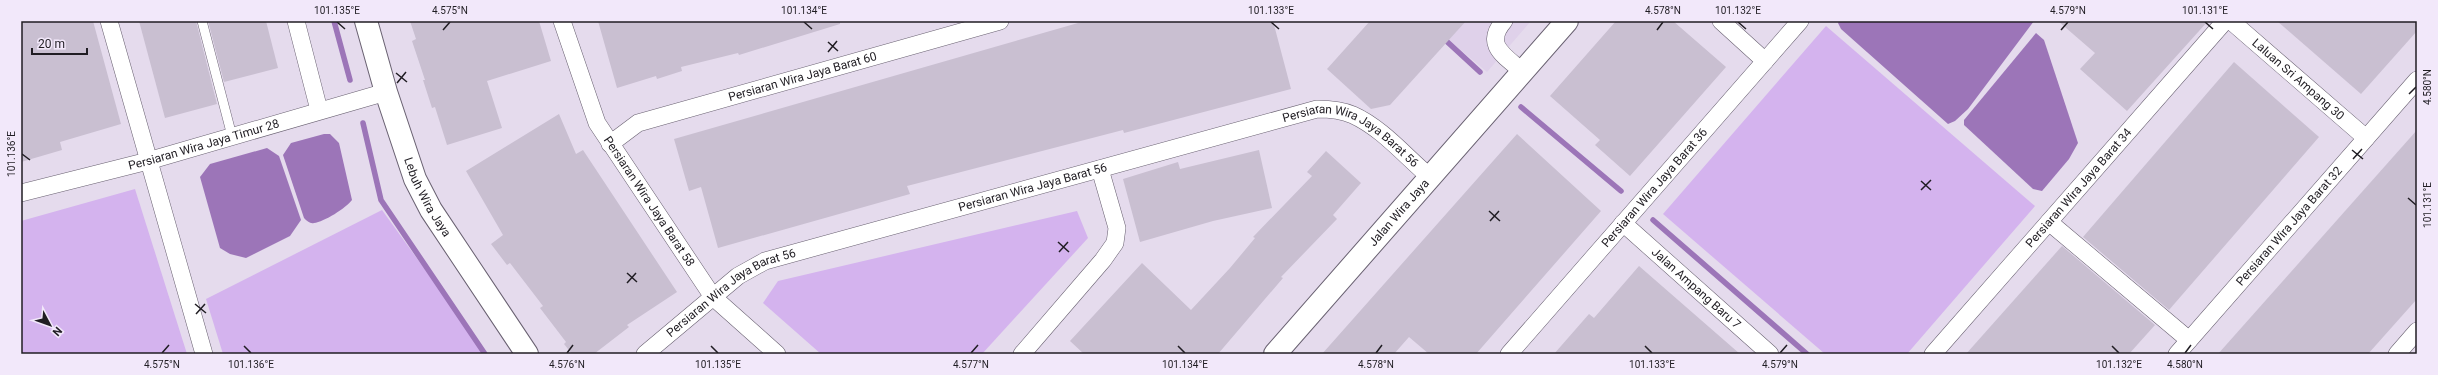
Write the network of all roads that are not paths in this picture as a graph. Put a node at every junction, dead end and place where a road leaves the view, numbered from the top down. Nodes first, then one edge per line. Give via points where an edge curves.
1 (109, 21) edge
2 (202, 21) edge
3 (296, 21) edge
4 (366, 21) edge
5 (562, 21) edge
6 (1000, 21) edge
7 (1567, 21) edge
8 (1721, 21) edge
9 (1800, 21) edge
10 (2225, 21) edge
11 (2231, 21) edge
12 (1502, 23) edge
13 (1765, 61) junction
14 (1523, 72) junction
15 (2417, 80) edge
16 (386, 92) junction
17 (320, 110) junction
18 (232, 136) junction
19 (2366, 138) junction
20 (610, 144) junction
21 (148, 161) junction
22 (1100, 169) junction
23 (1430, 177) junction
24 (21, 193) edge
25 (2049, 222) junction
26 (1623, 223) junction
27 (713, 297) junction
28 (2417, 331) edge
29 (2189, 340) junction
30 (1513, 352) edge
31 (204, 354) edge
32 (527, 354) edge
33 (645, 354) edge
34 (778, 354) edge
35 (1022, 354) edge
36 (1275, 354) edge
37 (1770, 354) edge
38 (1933, 354) edge
39 (2177, 354) edge
40 (2397, 354) edge

1 - 21 street
2 - 18 lane
3 - 17 street
4 - 16 street, Lebuh Wira Jaya
5 - 20 street, Persiaran Wira Jaya Barat 58 via 596,123
6 - 20 street, Persiaran Wira Jaya Barat 60 via 638,123
7 - 14 street, Jalan Wira Jaya
8 - 13 street
9 - 13 street, Persiaran Wira Jaya Barat 36
10 - 25 street, Persiaran Wira Jaya Barat 34
11 - 19 street, Laluan Sri Ampang 30
12 - 14 street via 1494,41 1498,49
13 - 26 street, Persiaran Wira Jaya Barat 36
14 - 23 street, Jalan Wira Jaya
15 - 19 street, Persiaran Wira Jaya Barat 32
16 - 17 street, Persiaran Wira Jaya Timur 28
16 - 32 street, Lebuh Wira Jaya via 415,179 431,210
17 - 18 street, Persiaran Wira Jaya Timur 28
18 - 21 street, Persiaran Wira Jaya Timur 28
19 - 29 street, Persiaran Wira Jaya Barat 32
20 - 27 street, Persiaran Wira Jaya Barat 58
21 - 24 street, Persiaran Wira Jaya Timur 28
21 - 31 street
22 - 23 street, Persiaran Wira Jaya Barat 56 via 1317,109 1353,115 1369,125
22 - 27 street, Persiaran Wira Jaya Barat 56 via 765,261 738,276
22 - 35 street via 1117,228 1115,243
23 - 36 street, Jalan Wira Jaya
25 - 29 street
25 - 38 street, Persiaran Wira Jaya Barat 34
26 - 30 street, Persiaran Wira Jaya Barat 36
26 - 37 street, Jalan Ampang Baru 7
27 - 33 street, Persiaran Wira Jaya Barat 56
27 - 34 street, Persiaran Wira Jaya Barat 58
28 - 40 street
29 - 39 street, Persiaran Wira Jaya Barat 32

